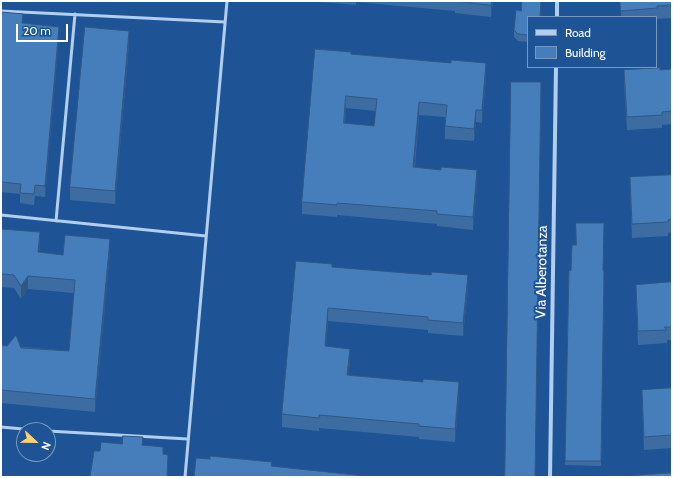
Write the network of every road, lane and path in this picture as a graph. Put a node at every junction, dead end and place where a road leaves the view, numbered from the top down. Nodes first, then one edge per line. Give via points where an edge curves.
1 (227, 1) edge
2 (557, 1) edge
3 (1, 10) edge
4 (75, 14) junction
5 (557, 16) edge
6 (225, 22) junction
7 (556, 68) edge
8 (1, 215) edge
9 (56, 221) junction
10 (206, 236) junction
11 (1, 427) edge
12 (16, 428) edge
13 (56, 431) edge
14 (188, 439) junction
15 (185, 477) edge
16 (550, 477) edge

1 - 6 lane
2 - 5 street
3 - 4 lane
4 - 6 lane
4 - 9 lane
6 - 10 lane
7 - 16 street, Via Alberotanza
8 - 9 lane
9 - 10 lane
10 - 14 lane
11 - 12 lane
13 - 14 lane
14 - 15 lane

